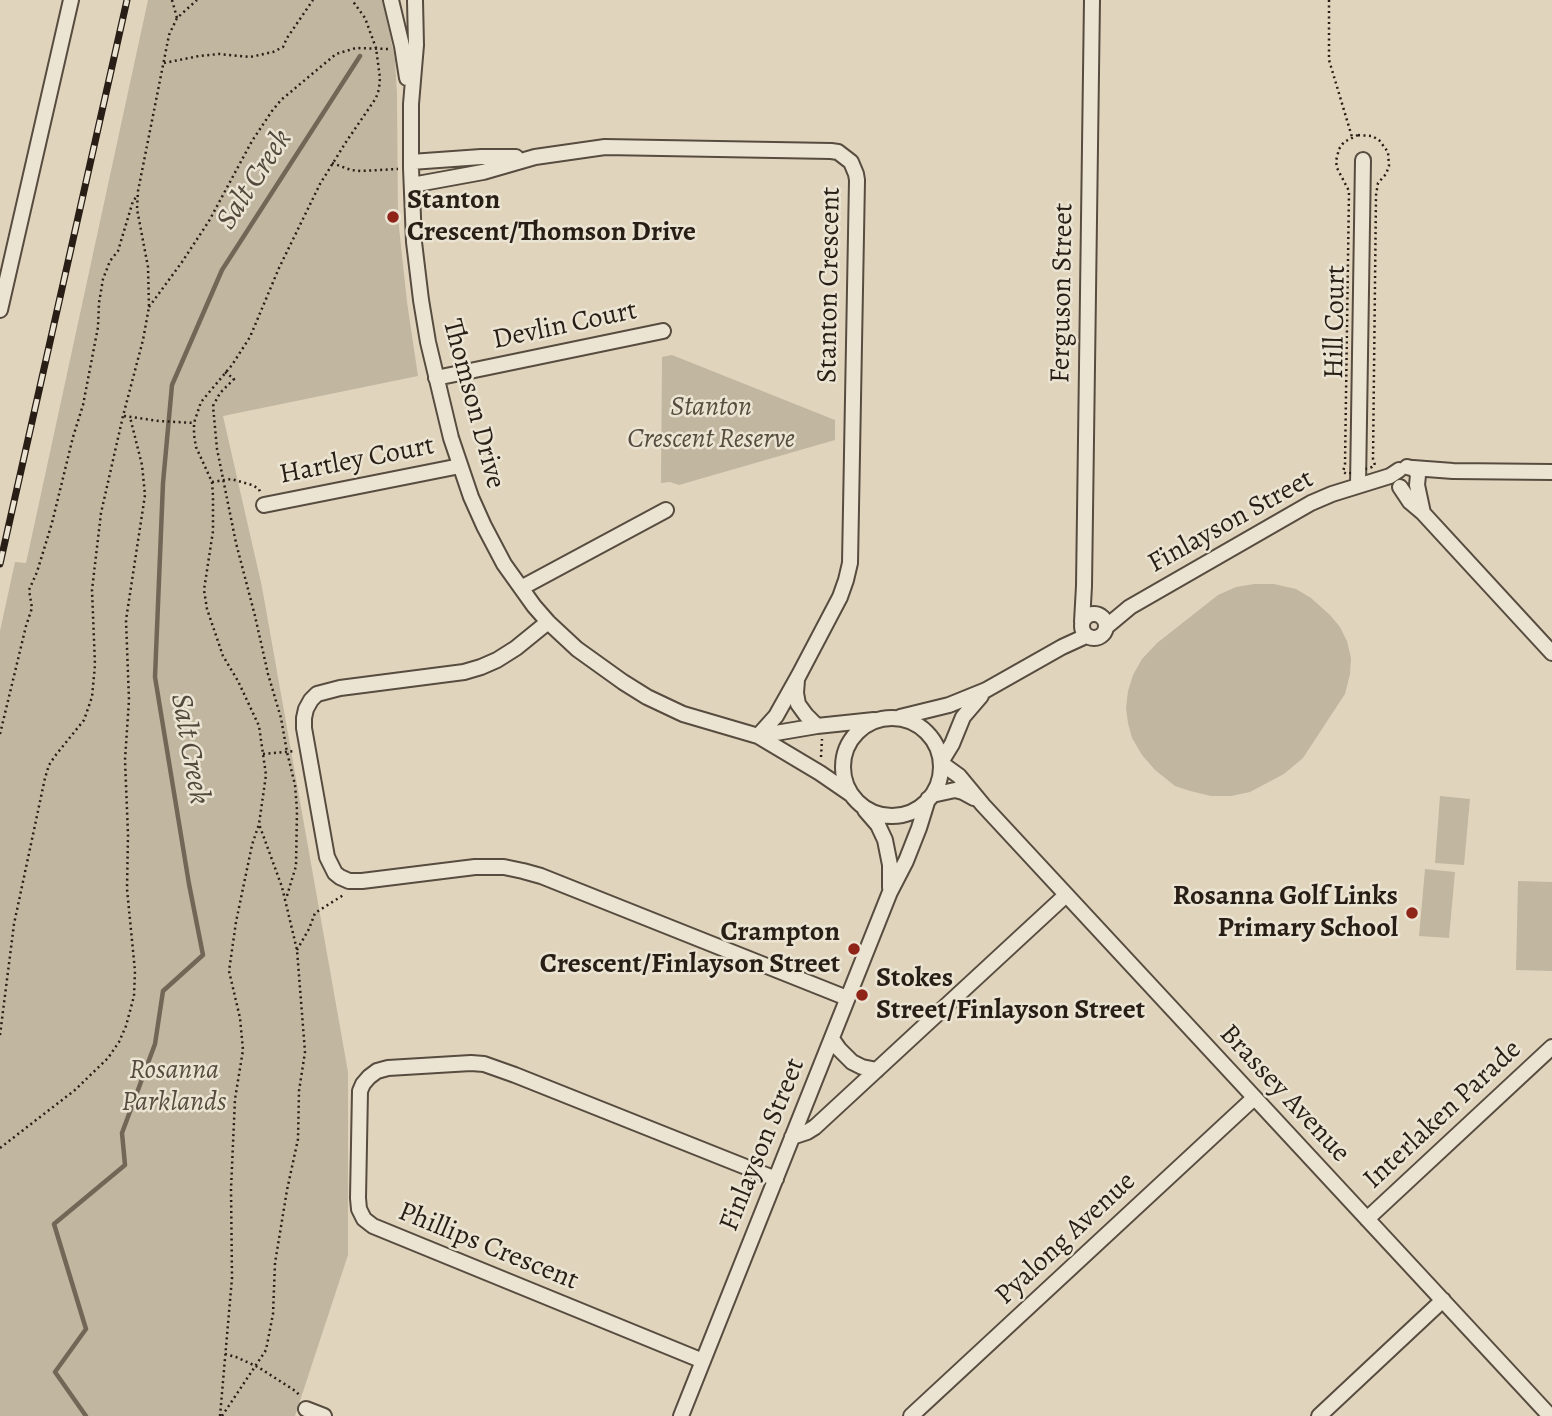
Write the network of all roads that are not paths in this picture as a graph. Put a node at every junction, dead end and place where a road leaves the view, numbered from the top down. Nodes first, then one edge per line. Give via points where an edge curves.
1 (71, 0) edge
2 (391, 0) edge
3 (415, 0) edge
4 (1092, 0) edge
5 (411, 104) junction
6 (535, 157) junction
7 (1363, 160) dead end
8 (411, 165) junction
9 (412, 185) junction
10 (0, 310) edge
11 (663, 331) dead end
12 (436, 378) junction
13 (460, 466) junction
14 (1552, 472) edge
15 (1412, 476) junction
16 (1358, 485) junction
17 (1399, 486) junction
18 (264, 505) road end
19 (666, 510) dead end
20 (1423, 513) junction
21 (1084, 586) junction
22 (521, 588) junction
23 (1101, 619) junction
24 (548, 622) junction
25 (1083, 628) junction
26 (1552, 653) edge
27 (799, 675) junction
28 (986, 690) junction
29 (887, 719) junction
30 (817, 726) junction
31 (758, 736) junction
32 (941, 762) junction
33 (930, 797) junction
34 (854, 798) junction
35 (983, 805) junction
36 (890, 892) junction
37 (1066, 895) junction
38 (848, 998) junction
39 (832, 1039) junction
40 (1552, 1047) edge
41 (877, 1070) junction
42 (1254, 1098) junction
43 (792, 1137) junction
44 (776, 1179) junction
45 (1367, 1219) junction
46 (1443, 1300) junction
47 (703, 1361) junction
48 (306, 1409) road end
49 (324, 1416) edge
50 (681, 1416) edge
51 (911, 1416) edge
52 (1319, 1416) edge
53 (1550, 1416) edge

1 - 10 street
2 - 5 street, Thomson Drive
3 - 5 street, Thomson Drive
4 - 21 street, Ferguson Street
5 - 8 street, Thomson Drive
6 - 8 street, Stanton Crescent
6 - 9 street, Stanton Crescent
6 - 27 street, Stanton Crescent via 605,147 831,151 846,157 853,167 857,180 850,562 839,597
7 - 16 street, Hill Court
8 - 9 street, Thomson Drive
9 - 12 street, Thomson Drive via 414,242
11 - 12 street, Devlin Court
12 - 13 street, Thomson Drive
13 - 18 street, Hartley Court
13 - 22 street, Thomson Drive via 484,526
14 - 15 street, Finlayson Street via 1434,468
15 - 16 street, Finlayson Street via 1390,476
15 - 17 street, Finlayson Street via 1409,489
15 - 20 street
16 - 17 street, Finlayson Street
16 - 23 street, Finlayson Street via 1301,508 1130,607
17 - 20 street
19 - 22 street
20 - 26 street
21 - 23 street, Ferguson Street
21 - 25 street, Ferguson Street
22 - 24 street, Thomson Drive
23 - 25 street via 1087,616
23 - 25 street via 1101,636 1094,638
24 - 31 street, Thomson Drive via 598,666 647,697 683,714
24 - 38 street via 516,649 481,667 340,688 310,700 304,718 308,750 327,857 335,873 349,881 362,881 475,867 523,871
25 - 28 street via 1062,648
27 - 30 street, Stanton Crescent via 797,701
27 - 31 street, Stanton Crescent via 776,716
28 - 29 street via 941,708
28 - 32 street via 966,713
29 - 30 street, Thomson Drive
29 - 32 street via 905,720 924,730 937,747
29 - 34 street via 857,733 846,752 844,774
30 - 31 street, Thomson Drive
31 - 34 street, Thomson Drive
32 - 33 street
32 - 35 street, Brassey Avenue
33 - 34 street via 915,810 889,816
33 - 35 street, Brassey Avenue via 955,790
33 - 36 street, Finlayson Street
34 - 36 street, Finlayson Street via 884,836
35 - 37 street, Brassey Avenue
36 - 38 street, Finlayson Street
37 - 41 street
37 - 42 street, Brassey Avenue
38 - 39 street, Finlayson Street
39 - 41 street via 852,1062
39 - 43 street, Finlayson Street
40 - 45 street, Interlaken Parade
41 - 43 street via 812,1129
42 - 45 street, Brassey Avenue
42 - 51 street, Pyalong Avenue
43 - 44 street, Finlayson Street
44 - 47 street, Finlayson Street
44 - 47 street, Phillips Crescent via 484,1064 388,1068 369,1077 360,1091 358,1198 363,1219
45 - 46 street, Brassey Avenue
46 - 52 street
46 - 53 street, Brassey Avenue
47 - 50 street, Finlayson Street
48 - 49 street

